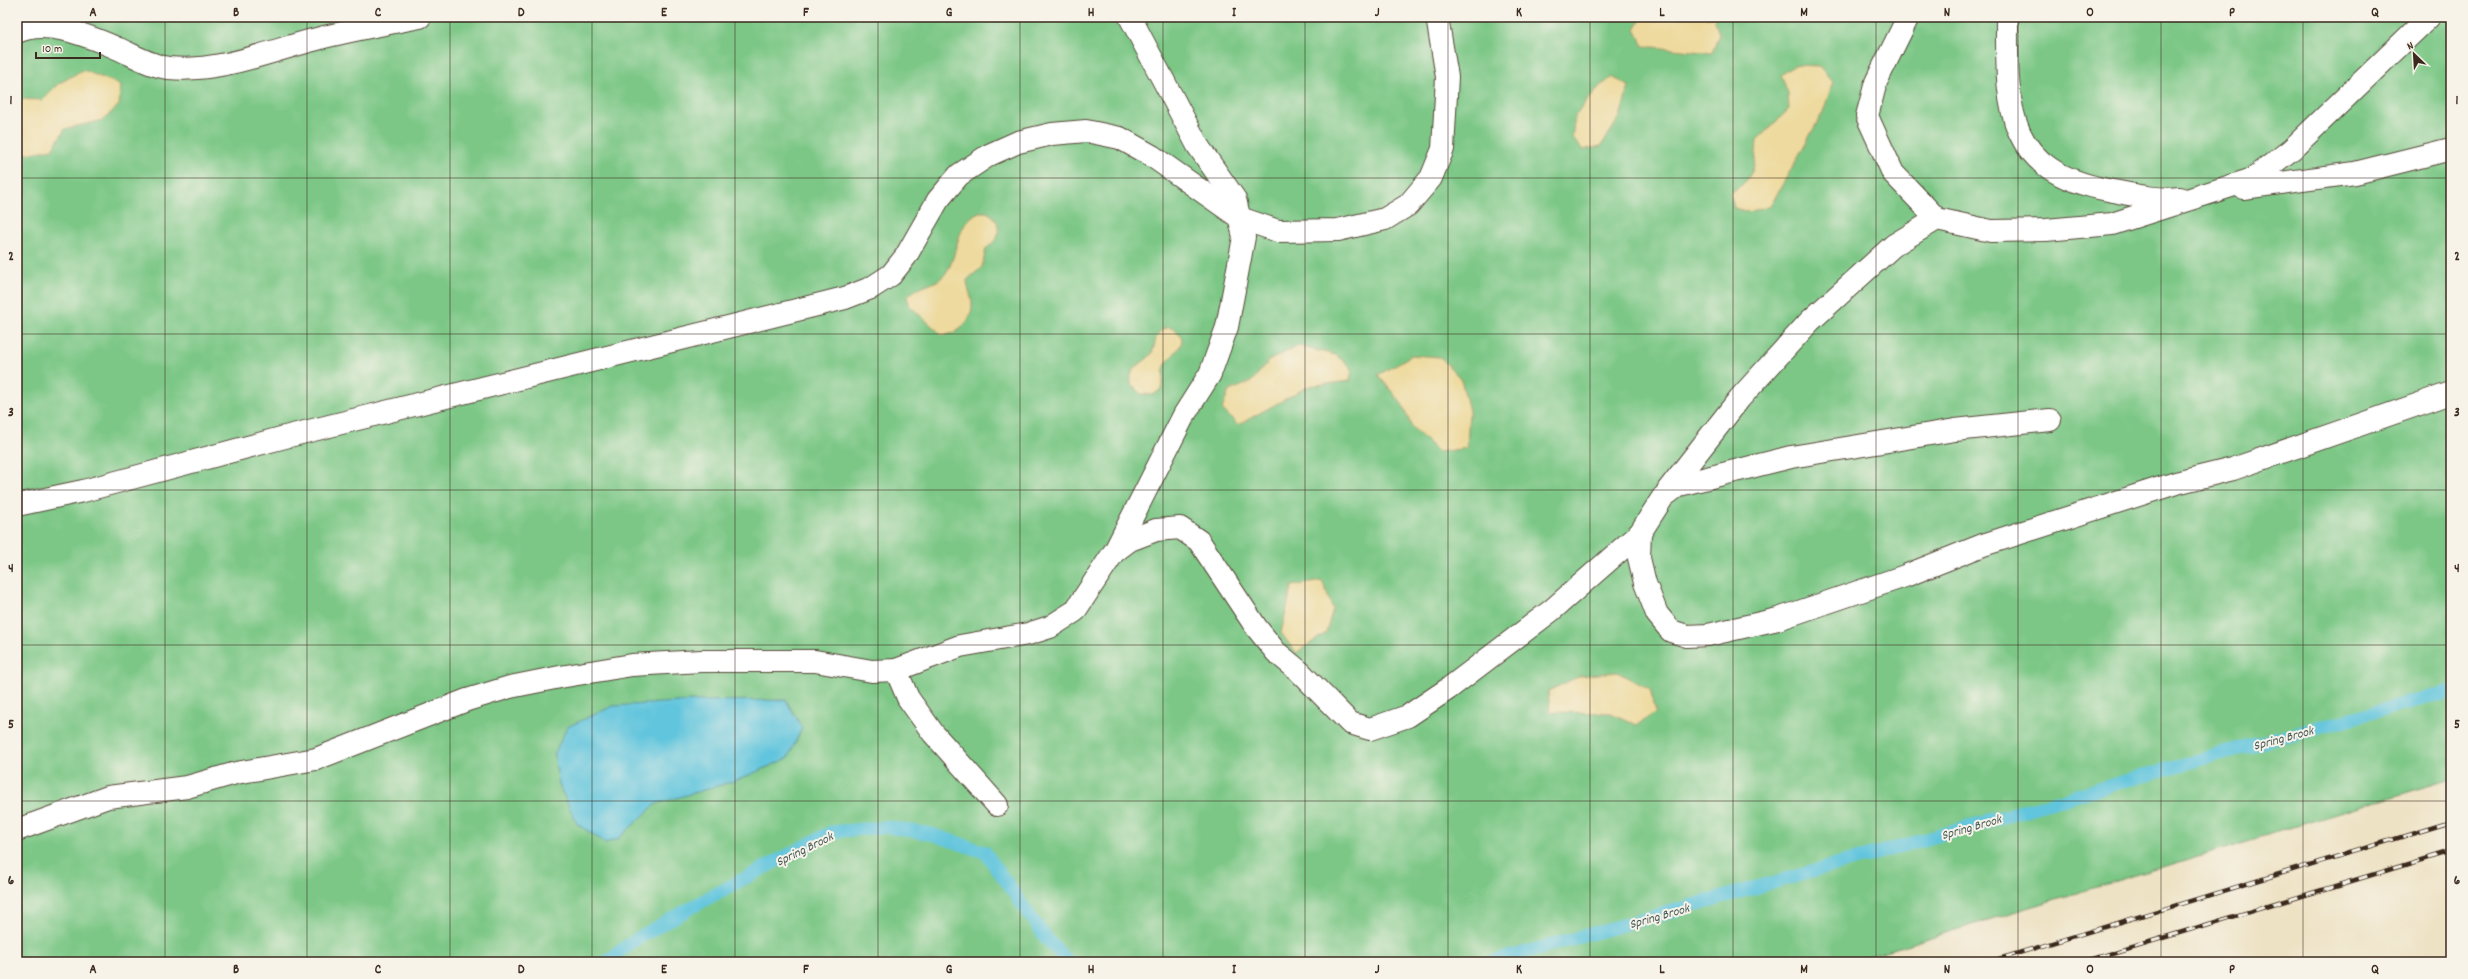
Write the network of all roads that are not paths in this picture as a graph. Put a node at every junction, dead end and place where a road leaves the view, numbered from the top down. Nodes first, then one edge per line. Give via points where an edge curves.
1 (420, 17) edge
2 (1130, 17) edge
3 (1437, 17) edge
4 (1908, 17) edge
5 (2007, 17) edge
6 (2429, 17) edge
7 (17, 32) edge
8 (2451, 149) edge
9 (2213, 192) junction
10 (1240, 218) junction
11 (1937, 219) junction
12 (2451, 393) edge
13 (2050, 420) dead end
14 (1663, 497) junction
15 (17, 505) edge
16 (1640, 533) junction
17 (1114, 552) junction
18 (896, 670) junction
19 (997, 805) dead end
20 (17, 830) edge

1 - 7 lane via 319,38 217,66 189,69 167,68 142,61 119,50 52,28 26,28
2 - 10 lane via 1198,146 1235,199
3 - 10 lane via 1447,77 1443,149 1431,178 1408,205 1385,219 1338,230 1278,232
4 - 11 lane via 1876,82 1867,116 1893,173
5 - 9 lane via 2010,107 2021,139 2039,162 2067,180 2127,194 2171,199
6 - 9 lane via 2292,150 2253,179
8 - 9 lane via 2355,173
9 - 11 lane via 2112,224 2046,230 1991,231
10 - 15 lane via 1152,156 1120,138 1086,131 1052,134 1018,142 996,152 959,175 938,200 906,256 892,274 872,288 845,298 286,437 83,491
10 - 17 lane via 1244,237 1238,280 1227,327 1210,374 1184,415
11 - 14 lane via 1894,245 1810,322 1740,398
12 - 16 lane via 2240,467 2176,483 1983,545 1778,619 1708,635 1687,636 1671,631 1657,614 1639,558
13 - 14 lane via 1948,431 1791,456 1679,485
14 - 16 lane
16 - 17 lane via 1552,610 1448,689 1408,716 1370,729 1350,723 1299,671 1276,652 1256,627 1199,541 1180,528 1156,530 1130,540
17 - 18 lane via 1075,611 1050,627 1028,634 960,646
18 - 19 lane via 908,698 932,733
18 - 20 lane via 872,672 815,661 701,661 632,665 560,677 467,700 316,758 236,773 187,787 108,797

